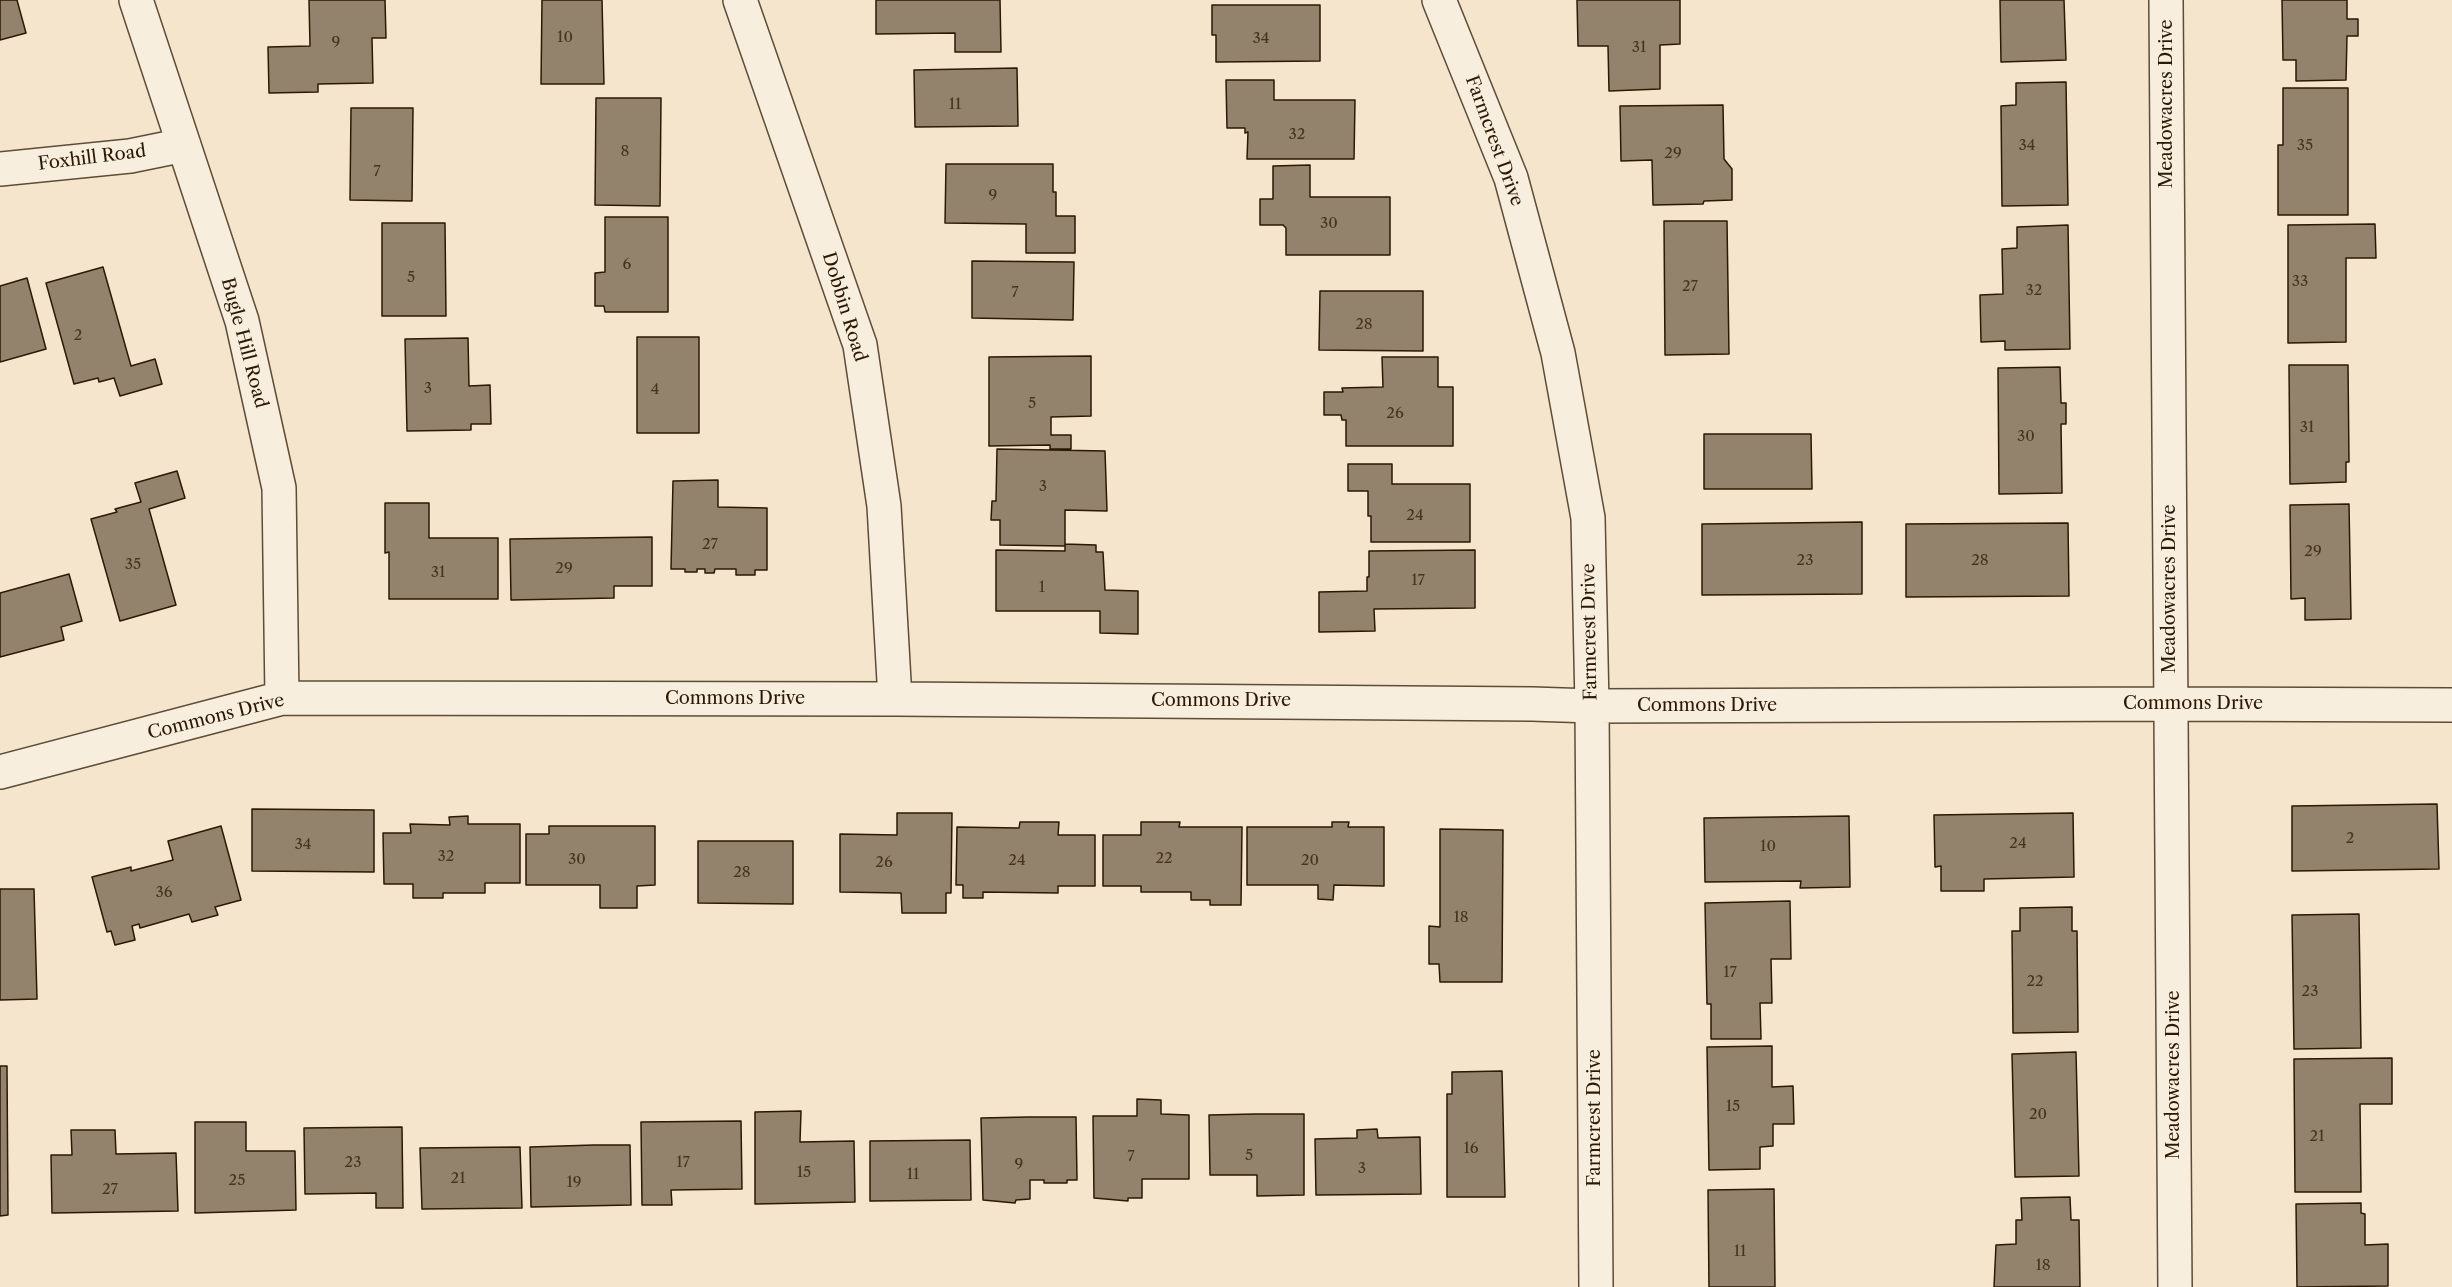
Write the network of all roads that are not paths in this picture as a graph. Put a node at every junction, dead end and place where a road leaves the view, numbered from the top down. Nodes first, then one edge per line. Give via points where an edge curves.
1 (136, 0) edge
2 (740, 0) edge
3 (1439, 0) edge
4 (2166, 0) edge
5 (184, 145) junction
6 (0, 169) edge
7 (282, 698) junction
8 (896, 699) junction
9 (2171, 704) junction
10 (2452, 705) edge
11 (1592, 706) junction
12 (0, 772) edge
13 (1596, 1287) edge
14 (2175, 1287) edge

1 - 5 street, Bugle Hill Road
2 - 8 street, Dobbin Road via 860,345 884,506
3 - 11 street, Farmcrest Drive via 1511,178 1558,353 1588,518
4 - 9 street, Meadowacres Drive
5 - 6 street, Foxhill Road via 130,156
5 - 7 street, Bugle Hill Road via 242,321 279,488
7 - 8 street, Commons Drive
7 - 12 street, Commons Drive
8 - 11 street, Commons Drive
9 - 10 street, Commons Drive
9 - 11 street, Commons Drive
9 - 14 street, Meadowacres Drive
11 - 13 street, Farmcrest Drive

